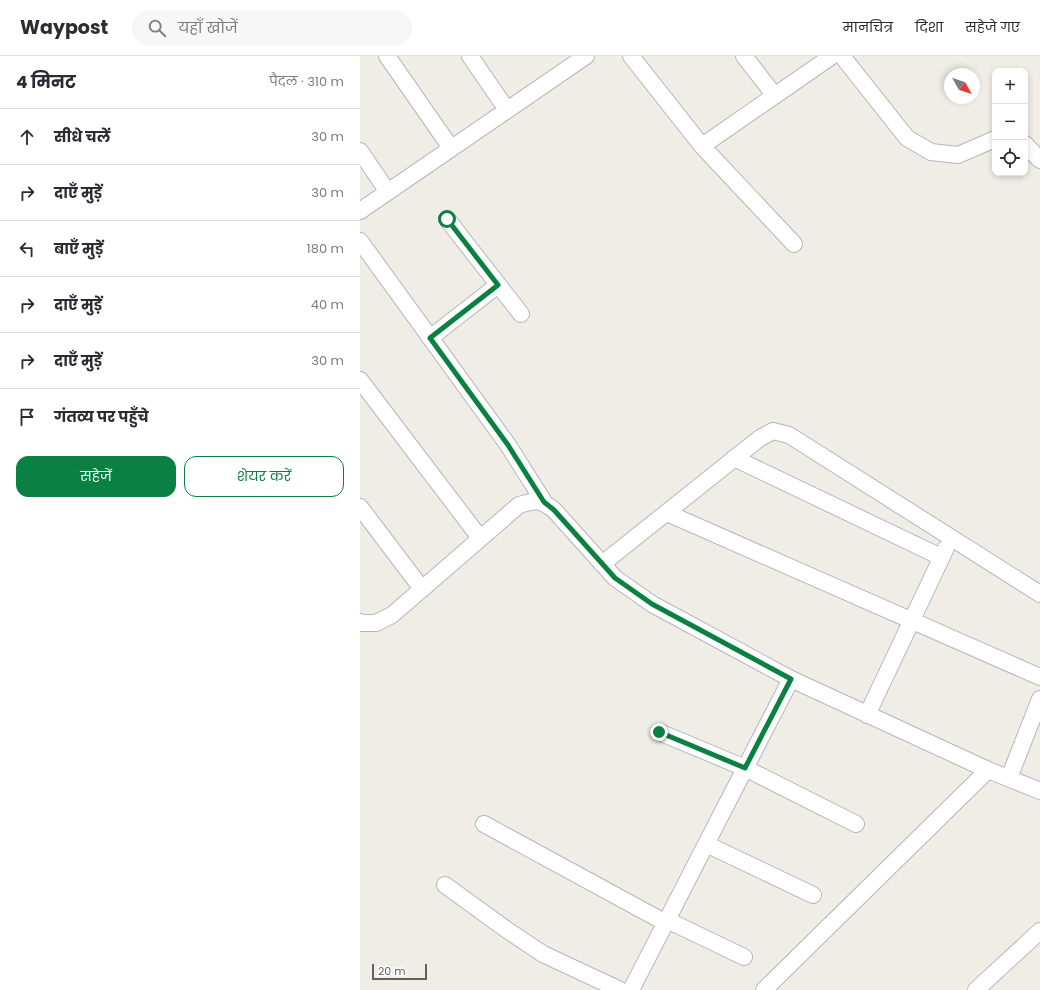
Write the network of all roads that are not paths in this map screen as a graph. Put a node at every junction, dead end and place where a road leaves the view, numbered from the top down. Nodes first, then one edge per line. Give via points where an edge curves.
1 (387, 56) edge
2 (470, 56) edge
3 (586, 56) edge
4 (631, 56) edge
5 (744, 56) edge
6 (832, 56) edge
7 (842, 56) edge
8 (569, 61) edge
9 (775, 96) junction
10 (507, 110) junction
11 (992, 139) edge
12 (702, 146) junction
13 (1028, 147) edge
14 (451, 148) junction
15 (360, 151) edge
16 (1040, 160) edge
17 (388, 192) junction
18 (360, 211) edge
19 (447, 219) dead end
20 (360, 241) edge
21 (794, 244) dead end
22 (498, 285) junction
23 (521, 314) dead end
24 (430, 338) junction
25 (360, 380) edge
26 (734, 458) junction
27 (544, 502) junction
28 (360, 507) edge
29 (667, 513) junction
30 (951, 537) junction
31 (480, 538) junction
32 (941, 557) junction
33 (602, 564) junction
34 (422, 589) junction
35 (1040, 594) edge
36 (911, 621) junction
37 (360, 622) edge
38 (1040, 677) edge
39 (791, 679) junction
40 (1040, 698) edge
41 (867, 715) junction
42 (659, 732) dead end
43 (745, 768) junction
44 (988, 770) junction
45 (1009, 778) junction
46 (1040, 791) edge
47 (484, 824) dead end
48 (856, 824) dead end
49 (706, 844) junction
50 (445, 885) dead end
51 (813, 895) dead end
52 (666, 922) junction
53 (1039, 934) edge
54 (744, 957) dead end
55 (620, 990) edge
56 (631, 990) edge
57 (764, 990) edge
58 (976, 990) edge

1 - 14 street
2 - 10 street
3 - 8 street
4 - 12 street
5 - 9 street
6 - 9 street
7 - 11 street via 907,138 930,152 958,155
8 - 10 street
9 - 12 street
10 - 14 street
12 - 21 street
13 - 16 street
14 - 17 street
15 - 17 street
17 - 18 street
19 - 22 street
20 - 24 street
22 - 23 street
22 - 24 street
24 - 27 street via 508,445
25 - 31 street
26 - 29 street
26 - 30 street via 773,431 789,435
26 - 32 street
27 - 31 street via 532,501 519,505
27 - 33 street
28 - 34 street
29 - 33 street
29 - 36 street
30 - 32 street
30 - 35 street
31 - 34 street
32 - 36 street
33 - 39 street via 615,578 652,604
34 - 37 street via 392,615 376,623
36 - 38 street
36 - 41 street
39 - 41 street
39 - 43 street
40 - 45 street
41 - 44 street
42 - 43 street
43 - 48 street
43 - 49 street
44 - 45 street
44 - 57 street
45 - 46 street
47 - 52 street
49 - 51 street
49 - 52 street
50 - 55 street via 543,954
52 - 54 street
52 - 56 street
53 - 58 street

